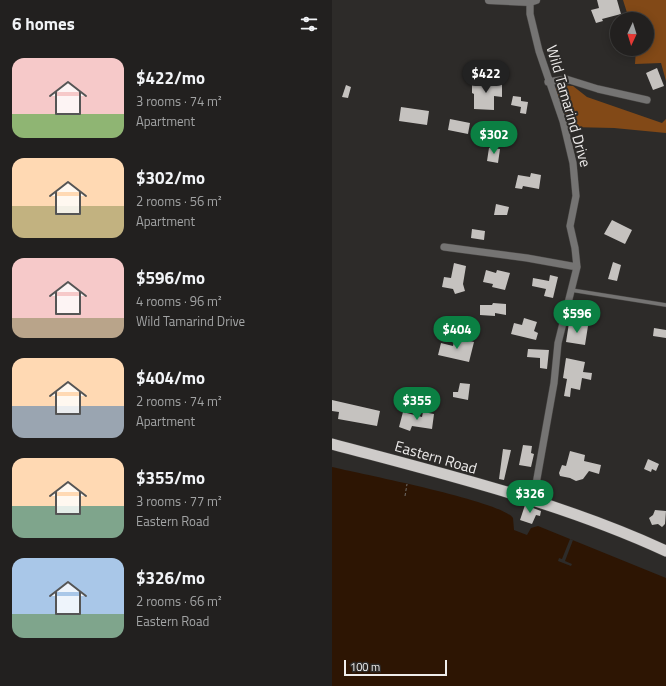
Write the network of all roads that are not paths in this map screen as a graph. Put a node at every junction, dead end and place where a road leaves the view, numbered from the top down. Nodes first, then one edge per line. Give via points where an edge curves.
1 (490, 0) edge
2 (533, 1) edge
3 (548, 82) junction
4 (647, 100) dead end
5 (444, 247) dead end
6 (577, 267) junction
7 (571, 290) junction
8 (666, 305) edge
9 (332, 444) edge
10 (533, 501) junction
11 (666, 551) edge

1 - 2 street
2 - 3 street, Wild Tamarind Drive via 530,14
3 - 4 street via 559,79 573,81
3 - 6 street, Wild Tamarind Drive via 563,121 573,163 576,196 570,226
5 - 6 street
6 - 7 street, Wild Tamarind Drive
7 - 8 lane
7 - 10 street, Wild Tamarind Drive via 558,343 554,384
9 - 10 highway, Eastern Road
10 - 11 highway, Eastern Road via 638,538

